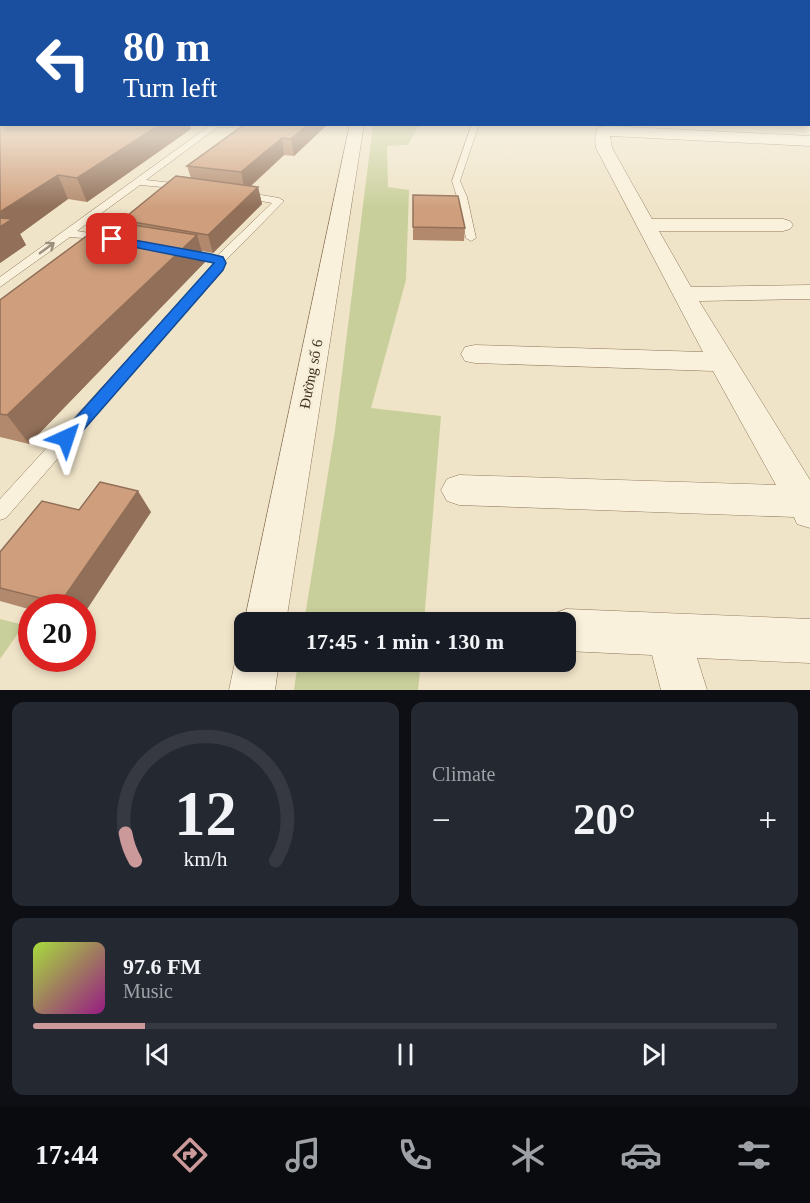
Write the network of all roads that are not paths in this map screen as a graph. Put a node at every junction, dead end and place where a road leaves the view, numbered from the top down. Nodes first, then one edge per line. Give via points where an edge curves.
1 (188, 143) edge
2 (353, 143) edge
3 (469, 143) edge
4 (603, 143) edge
5 (140, 182) junction
6 (188, 183) edge
7 (178, 186) junction
8 (234, 194) edge
9 (161, 200) edge
10 (645, 225) junction
11 (783, 225) dead end
12 (67, 234) junction
13 (471, 238) dead end
14 (113, 242) edge
15 (167, 249) edge
16 (219, 260) junction
17 (4, 285) edge
18 (682, 294) junction
19 (808, 295) edge
20 (475, 354) dead end
21 (723, 362) junction
22 (459, 490) dead end
23 (807, 507) edge
24 (0, 512) edge
25 (266, 612) edge
26 (576, 630) edge
27 (668, 635) junction
28 (810, 641) edge
29 (255, 672) edge
30 (252, 690) edge
31 (684, 690) edge

1 - 5 lane
2 - 25 street, Đường số 6
3 - 13 lane via 456,181
4 - 10 street
5 - 7 lane
5 - 12 lane
6 - 7 lane
7 - 9 lane
8 - 16 lane via 279,201
10 - 11 street
10 - 18 street
12 - 14 lane
17 -> 12 lane
15 - 16 lane
16 - 24 lane via 219,267
18 - 19 street
18 - 21 street
20 - 21 street
21 - 23 street
22 - 23 street
26 - 27 street
27 - 28 street
27 - 31 street
29 - 30 street

